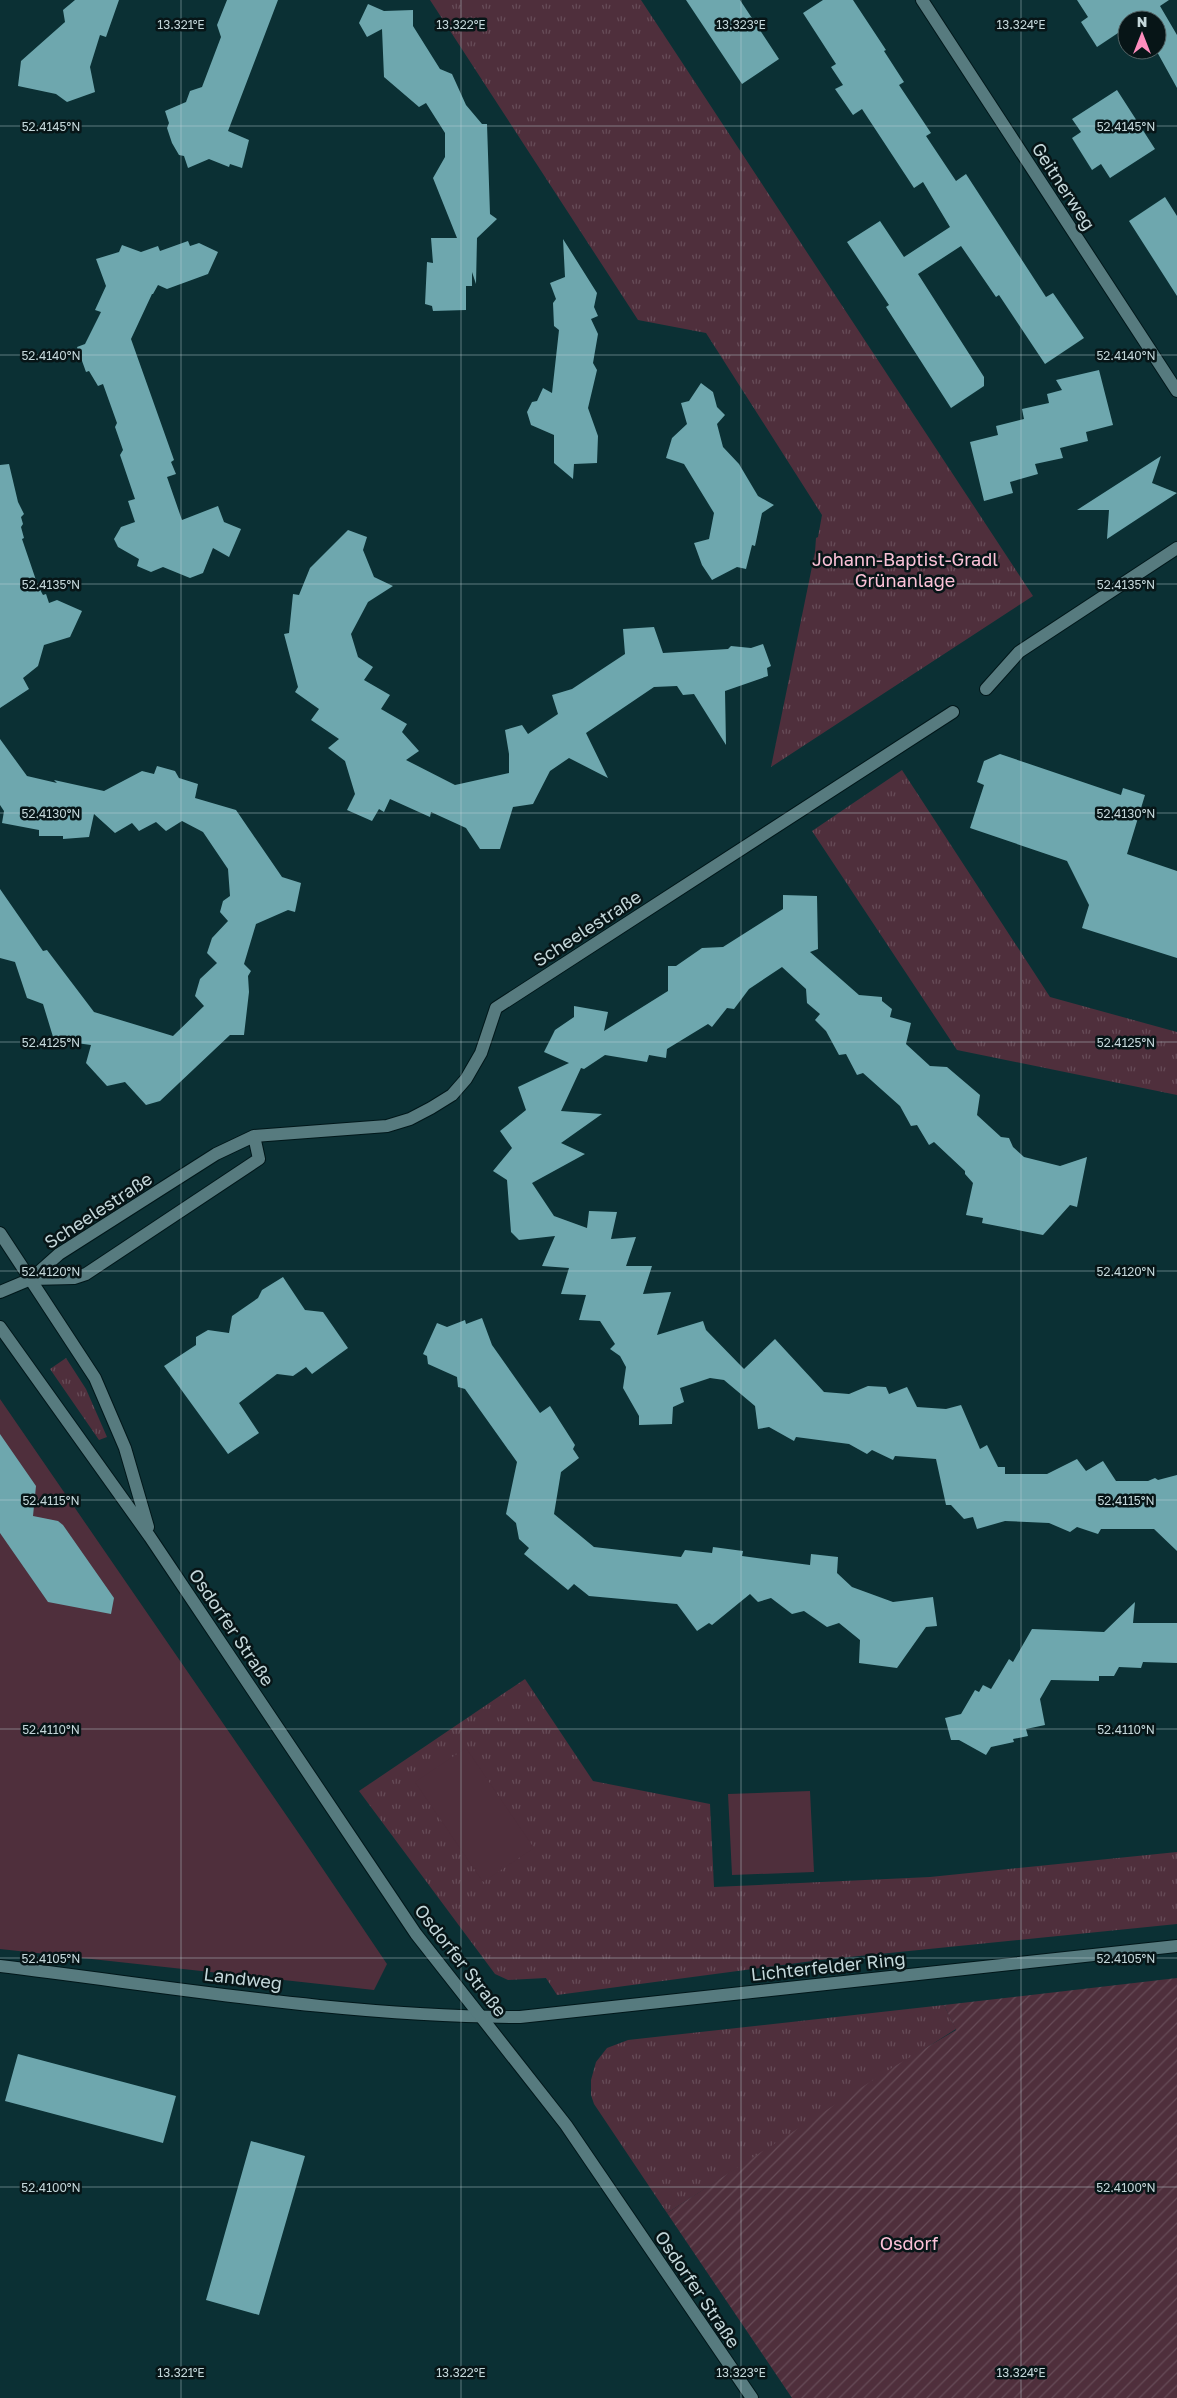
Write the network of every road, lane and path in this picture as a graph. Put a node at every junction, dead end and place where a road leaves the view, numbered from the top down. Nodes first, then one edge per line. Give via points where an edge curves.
1 (922, 0) edge
2 (1177, 391) edge
3 (1177, 548) edge
4 (986, 689) dead end
5 (953, 712) dead end
6 (254, 1136) junction
7 (0, 1233) edge
8 (31, 1279) junction
9 (0, 1292) edge
10 (0, 1327) edge
11 (150, 1537) junction
12 (1177, 1946) edge
13 (0, 1966) edge
14 (483, 2017) junction
15 (752, 2398) edge

1 - 2 street, Geitnerweg
3 - 4 street via 1019,652
5 - 6 street, Scheelestraße via 496,1008 481,1053 466,1079 452,1095 431,1108 387,1126
6 - 8 street, Scheelestraße via 216,1154 59,1254
6 - 8 street, Scheelestraße via 259,1159 86,1274 74,1278
7 - 8 street, Osdorfer Straße
8 - 9 street
8 - 11 street, Osdorfer Straße via 95,1378 124,1448
10 - 11 street, Osdorfer Straße
11 - 14 street, Osdorfer Straße via 416,1934
12 - 14 street, Lichterfelder Ring via 520,2017
13 - 14 street, Landweg via 339,2008
14 - 15 street, Osdorfer Straße via 566,2125

